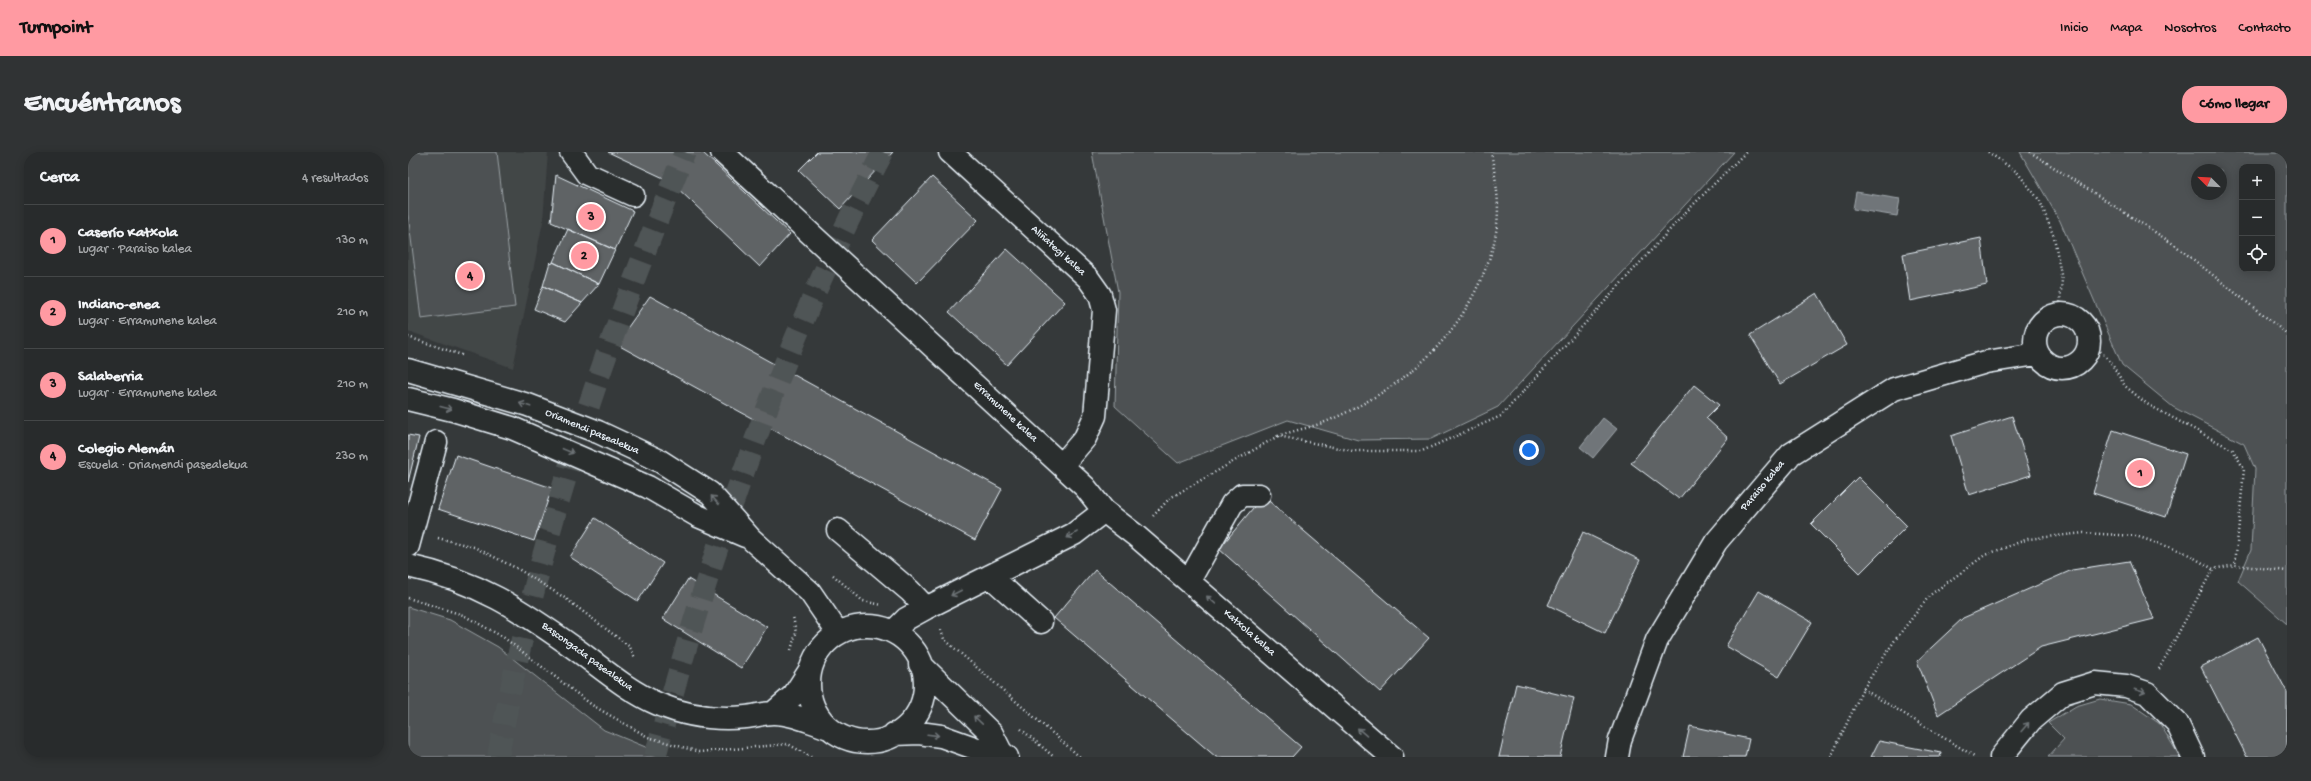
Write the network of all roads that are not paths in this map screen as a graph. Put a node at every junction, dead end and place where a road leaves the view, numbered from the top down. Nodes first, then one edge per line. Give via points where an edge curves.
1 (571, 152) edge
2 (722, 152) edge
3 (950, 152) edge
4 (633, 195) dead end
5 (2037, 354) junction
6 (408, 370) edge
7 (408, 399) edge
8 (436, 442) dead end
9 (1062, 465) junction
10 (1259, 495) dead end
11 (1104, 511) junction
12 (838, 530) dead end
13 (751, 539) junction
14 (408, 546) edge
15 (408, 566) edge
16 (990, 576) junction
17 (1188, 581) junction
18 (926, 608) junction
19 (1042, 622) dead end
20 (893, 632) junction
21 (838, 633) junction
22 (920, 664) junction
23 (810, 670) junction
24 (773, 713) junction
25 (829, 728) junction
26 (894, 734) junction
27 (1004, 754) edge
28 (1392, 757) edge
29 (1617, 757) edge
30 (2001, 757) edge
31 (2193, 757) edge

1 - 4 street via 588,174
2 - 9 street, Erramunene kalea
3 - 9 street, Aliñategi kalea via 1088,278 1100,296 1104,310 1095,416 1085,438
5 - 5 street via 2050,366 2068,368 2084,357 2089,340 2087,331 2076,318 2068,314 2059,314 2043,321 2035,336
5 - 29 street, Paraiso kalea via 1986,362 1894,389 1791,454 1716,542 1657,640 1620,740
13 -> 6 street, Oriamendi pasealekua via 710,494 660,461 598,432 528,405
7 -> 13 street, Oriamendi pasealekua via 512,428 648,487 698,516
8 - 14 street
9 - 11 street, Erramunene kalea via 1085,487
10 - 17 street via 1242,495 1232,504
11 -> 16 street via 1074,534
11 - 17 street, Katxola kalea via 1135,534
12 - 18 street via 910,591
13 - 21 street, Oriamendi pasealekua via 810,592
15 - 24 street, Bascongada pasealekua via 437,572 469,583 504,600 637,694 658,704 702,716 744,717
16 -> 18 street
16 - 19 street
28 -> 17 street, Katxola kalea
18 - 20 street via 906,619
20 - 21 street via 865,626
20 - 22 street via 917,655
21 - 23 street via 816,656
22 - 26 street via 925,687 921,704 915,716
27 -> 22 street via 992,734
23 - 24 street via 794,695
23 - 25 street via 811,701 818,716
24 - 25 street, Bascongada pasealekua via 801,718
25 - 26 street via 840,736 867,742
26 -> 27 street via 919,733 941,736 983,751
30 -> 31 street via 2031,720 2064,693 2095,683 2126,686 2147,693 2177,723

